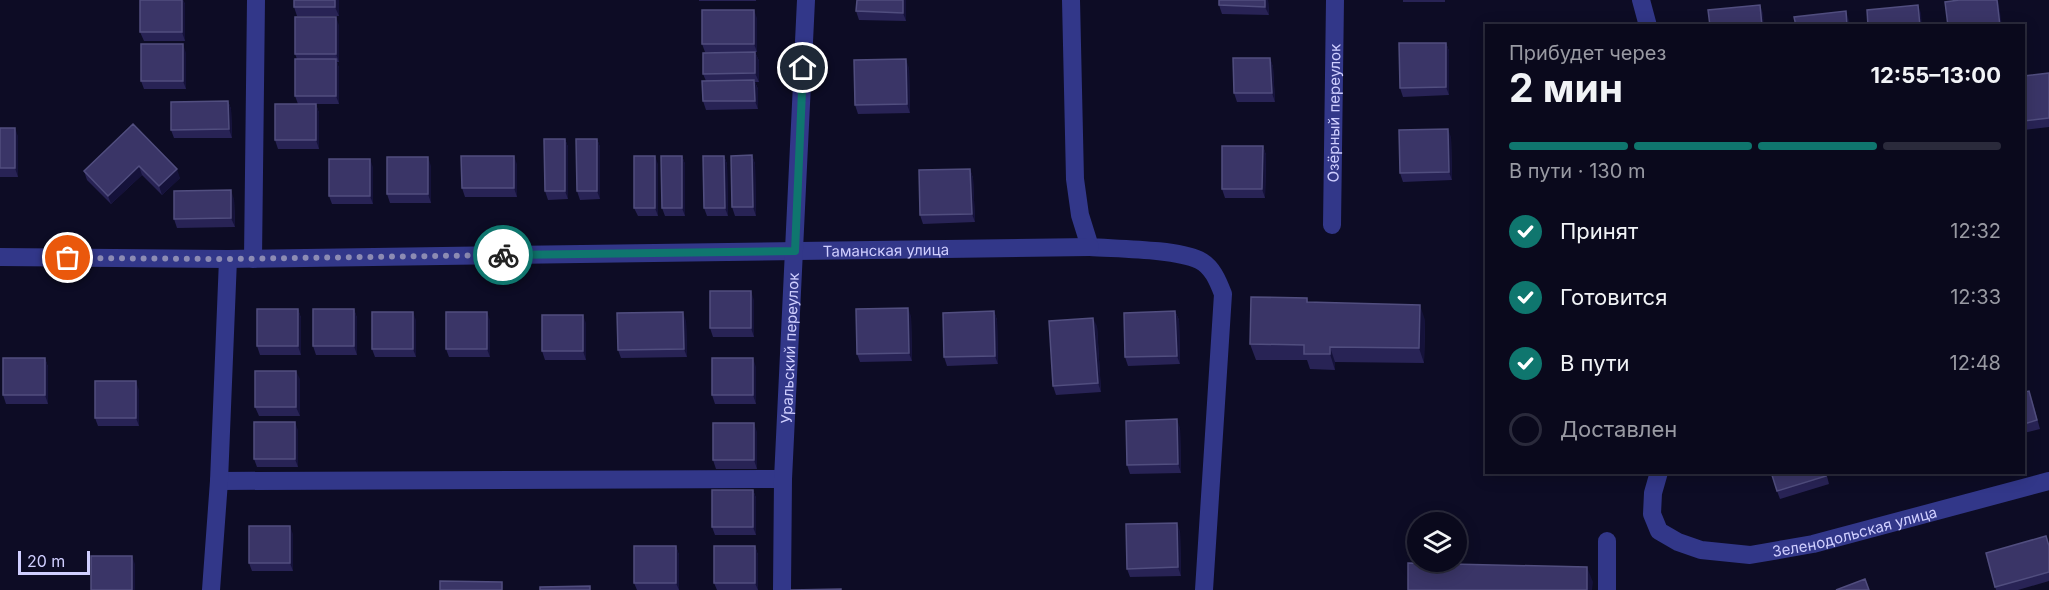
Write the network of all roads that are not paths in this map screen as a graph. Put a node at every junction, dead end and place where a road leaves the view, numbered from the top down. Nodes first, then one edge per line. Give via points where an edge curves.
1 (256, 0) edge
2 (806, 0) edge
3 (1071, 0) edge
4 (1335, 0) edge
5 (1641, 0) edge
6 (1647, 24) edge
7 (1332, 225) dead end
8 (1090, 248) junction
9 (795, 251) junction
10 (0, 257) edge
11 (228, 259) junction
12 (253, 259) junction
13 (1658, 474) edge
14 (783, 479) junction
15 (219, 481) junction
16 (2049, 481) edge
17 (1607, 541) dead end
18 (211, 590) edge
19 (782, 590) edge
20 (1204, 590) edge
21 (1607, 590) edge

1 - 12 street
2 - 9 street, Уральский переулок
3 - 8 street via 1075,179
4 - 7 street, Озёрный переулок
5 - 6 street
8 - 9 street, Таманская улица
8 - 20 street, Таманская улица via 1176,254 1200,260 1215,275 1223,294
9 - 12 street, Таманская улица
9 - 14 street, Уральский переулок
10 - 11 street, Таманская улица
11 - 12 street, Таманская улица
11 - 15 street
13 - 16 street, Зеленодольская улица via 1652,514 1659,531 1701,550 1750,555 1813,544
14 - 15 street
14 - 19 street, Уральский переулок
15 - 18 street
17 - 21 street

